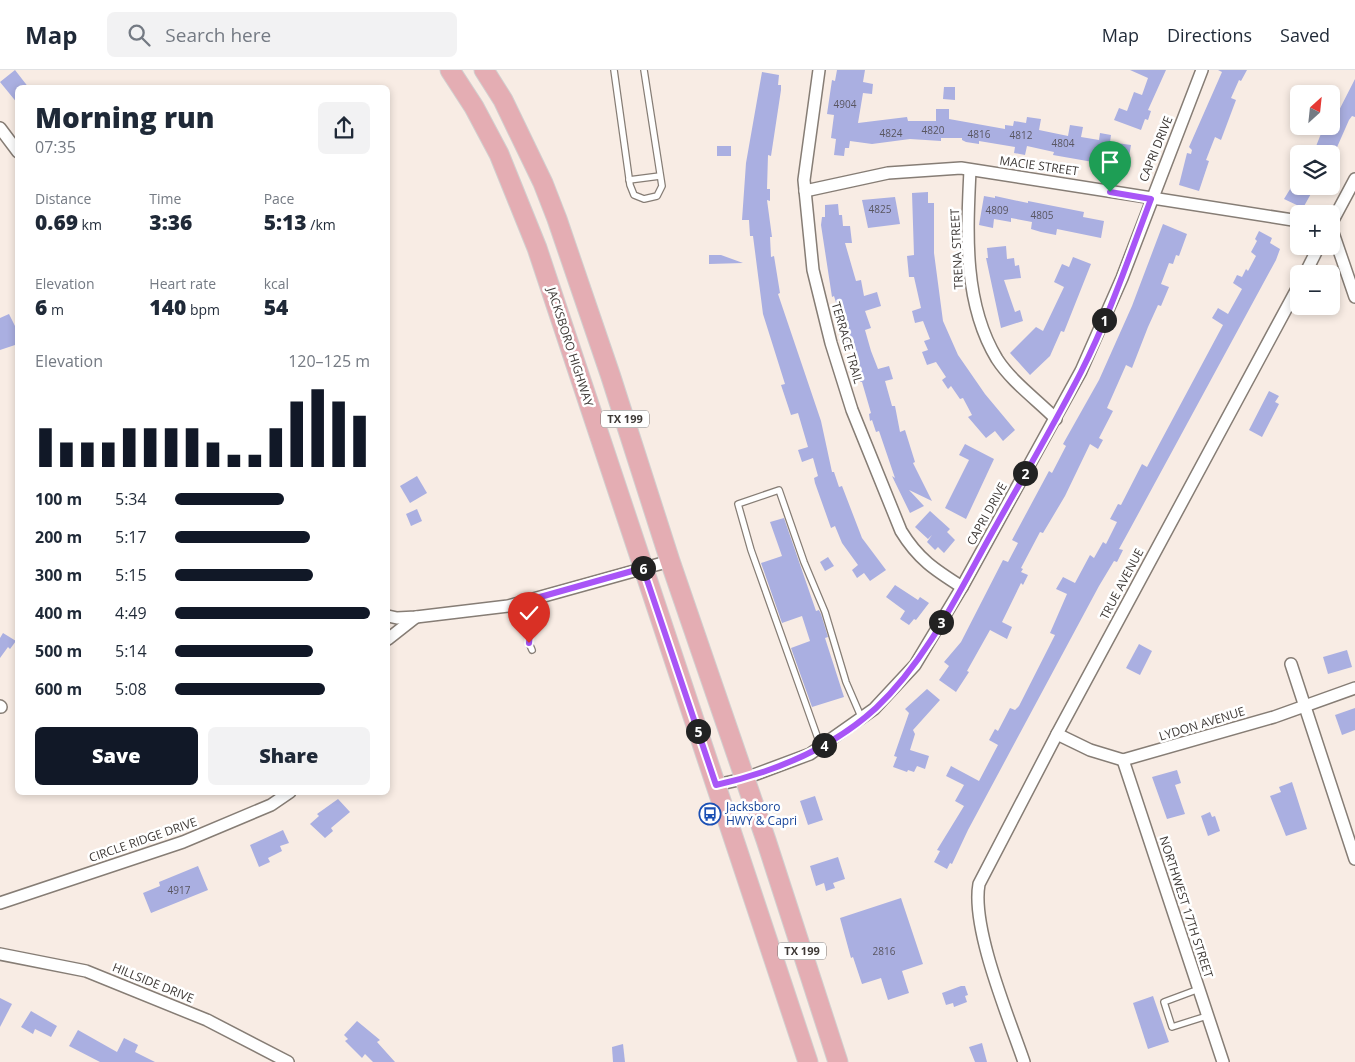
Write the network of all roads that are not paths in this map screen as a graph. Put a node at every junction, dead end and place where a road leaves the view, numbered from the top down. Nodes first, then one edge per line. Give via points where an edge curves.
1 (450, 70) edge
2 (484, 70) edge
3 (614, 70) edge
4 (644, 70) edge
5 (818, 70) edge
6 (1202, 70) edge
7 (0, 128) edge
8 (15, 148) edge
9 (970, 170) junction
10 (660, 176) junction
11 (1355, 179) edge
12 (629, 180) junction
13 (804, 191) junction
14 (1151, 199) junction
15 (1340, 208) edge
16 (1290, 220) edge
17 (1340, 253) edge
18 (1355, 297) edge
19 (1290, 301) edge
20 (1056, 419) junction
21 (670, 561) junction
22 (643, 568) junction
23 (962, 587) junction
24 (533, 599) junction
25 (390, 616) edge
26 (416, 617) junction
27 (390, 637) edge
28 (532, 650) dead end
29 (1291, 664) dead end
30 (1355, 688) edge
31 (1305, 706) junction
32 (862, 719) junction
33 (1057, 734) junction
34 (821, 747) junction
35 (1123, 760) junction
36 (744, 779) junction
37 (716, 785) junction
38 (285, 795) edge
39 (1355, 859) edge
40 (0, 903) edge
41 (0, 954) edge
42 (1199, 989) junction
43 (1208, 1015) junction
44 (288, 1062) edge
45 (808, 1062) edge
46 (838, 1062) edge
47 (1024, 1062) edge
48 (1224, 1062) edge

1 - 22 main road, JACKSBORO HIGHWAY / TX 199 via 499,154 537,248
2 - 21 main road, TX 199 via 503,100 543,183 610,374
3 - 12 lane
4 - 10 lane
5 - 13 street, TERRACE TRAIL
6 - 14 street, CAPRI DRIVE
7 - 8 street
9 - 13 street, MACIE STREET via 888,173
9 - 14 street, MACIE STREET
9 - 20 street, TRENA STREET via 968,226 974,303 998,359 1013,380
10 - 12 lane
10 - 12 lane via 662,186 657,196 644,199 634,194
11 - 15 street
13 - 23 street, TERRACE TRAIL via 813,270 831,343 856,418 901,531 926,564
14 - 16 street, MACIE STREET
14 - 20 street, CAPRI DRIVE via 1118,286
17 - 18 street
19 - 33 street, TRUE AVENUE
20 - 23 street, CAPRI DRIVE
21 - 22 street
21 - 36 main road, TX 199
22 - 24 street
22 - 37 main road, JACKSBORO HIGHWAY / TX 199
23 - 32 street, CAPRI DRIVE via 915,665 894,690
24 - 26 street via 508,606
24 - 28 lane via 529,643
25 - 26 street
26 - 27 street
29 - 31 street
30 - 31 street, LYDON AVENUE
31 - 35 street, LYDON AVENUE
31 - 39 street
32 - 34 street, CAPRI DRIVE
32 - 34 lane via 779,490 738,504 751,550
33 - 35 street via 1090,750
33 - 47 street, TRUE AVENUE via 979,884 976,898 979,922
34 - 36 street, CAPRI DRIVE
35 - 42 street, NORTHWEST 17TH STREET
36 - 37 street, CAPRI DRIVE
36 - 46 main road, TX 199
37 - 45 main road, JACKSBORO HIGHWAY / TX 199
38 - 40 street, CIRCLE RIDGE DRIVE via 183,842
41 - 44 street, HILLSIDE DRIVE via 86,971 207,1020
42 - 43 street, NORTHWEST 17TH STREET
42 - 43 lane via 1164,1002 1172,1027
43 - 48 street, NORTHWEST 17TH STREET

